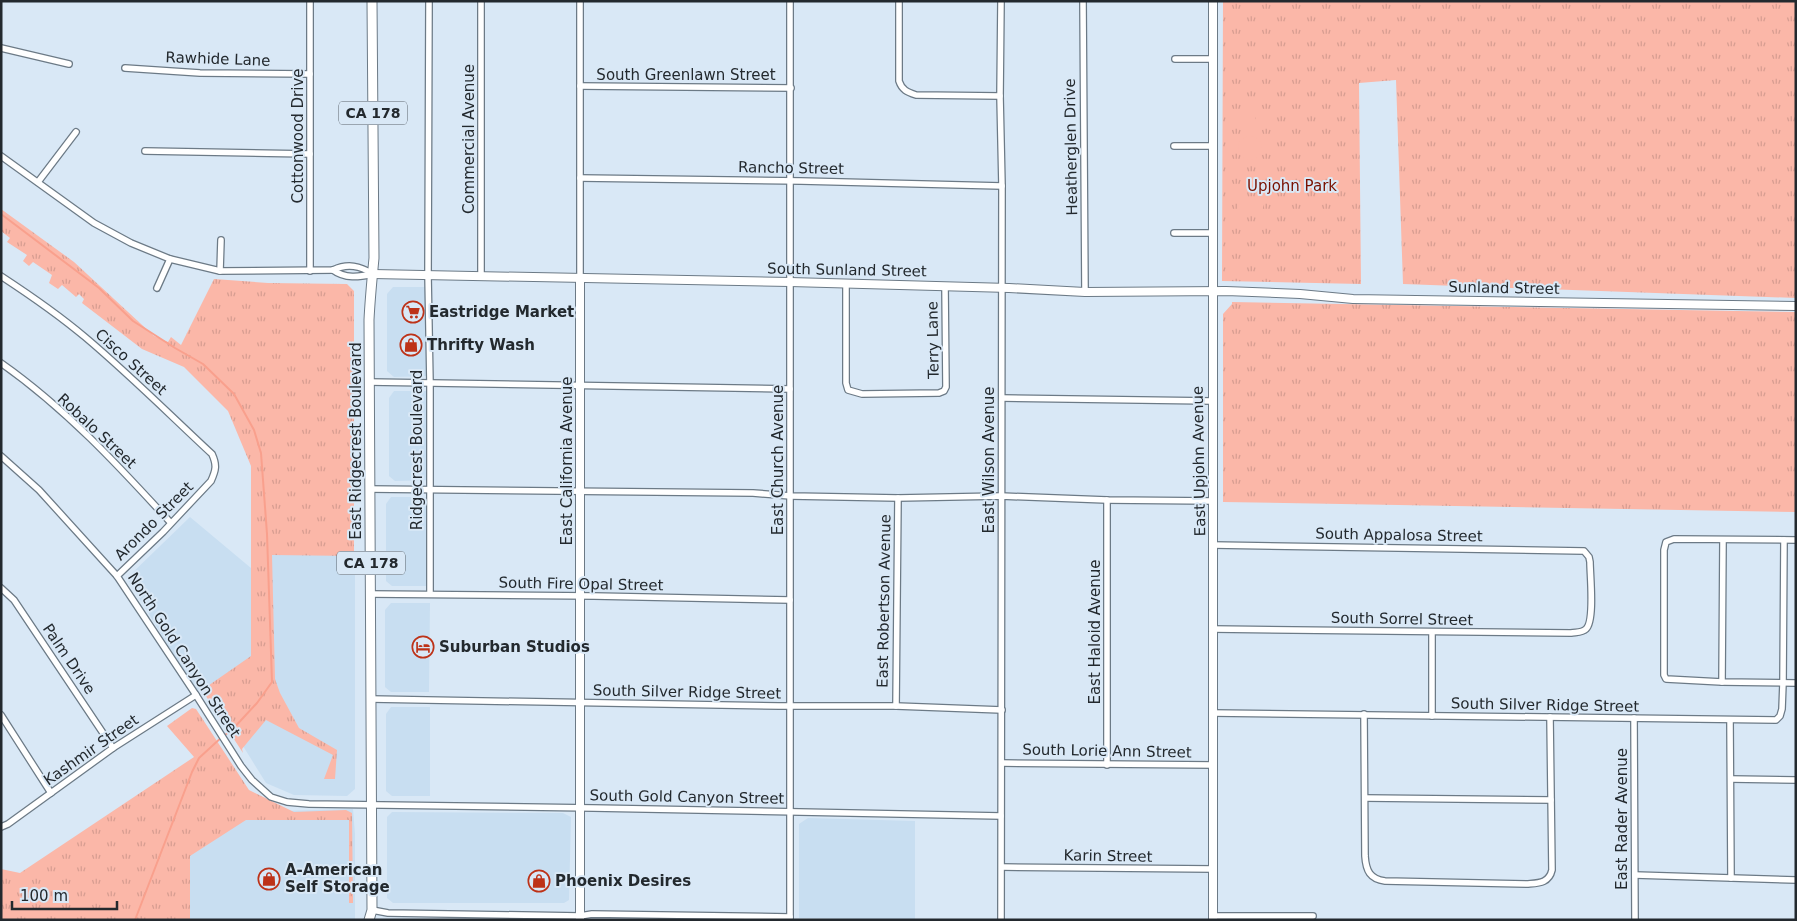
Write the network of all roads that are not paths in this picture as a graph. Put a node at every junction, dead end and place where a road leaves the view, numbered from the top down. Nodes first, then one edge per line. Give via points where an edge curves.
1 (310, 1) edge
2 (372, 1) edge
3 (429, 1) edge
4 (481, 1) edge
5 (580, 1) edge
6 (790, 1) edge
7 (899, 1) edge
8 (1001, 1) edge
9 (1083, 1) edge
10 (1212, 1) edge
11 (1, 48) edge
12 (1175, 59) dead end
13 (1212, 59) junction
14 (69, 64) dead end
15 (125, 68) dead end
16 (310, 74) junction
17 (580, 86) junction
18 (791, 88) junction
19 (1000, 96) junction
20 (76, 132) dead end
21 (1174, 146) dead end
22 (1213, 146) junction
23 (145, 151) dead end
24 (310, 154) junction
25 (1, 156) edge
26 (580, 178) junction
27 (791, 180) junction
28 (38, 182) junction
29 (1002, 186) junction
30 (1174, 233) dead end
31 (1212, 233) junction
32 (222, 240) dead end
33 (170, 259) junction
34 (220, 270) junction
35 (333, 270) junction
36 (310, 271) junction
37 (373, 274) junction
38 (428, 275) junction
39 (1, 276) edge
40 (482, 276) junction
41 (580, 278) junction
42 (790, 282) junction
43 (846, 284) junction
44 (945, 286) junction
45 (157, 288) dead end
46 (1001, 288) junction
47 (1212, 291) junction
48 (1085, 292) junction
49 (1796, 306) edge
50 (1, 363) edge
51 (370, 382) junction
52 (430, 384) junction
53 (580, 386) junction
54 (790, 389) junction
55 (1002, 398) junction
56 (1212, 401) junction
57 (1, 456) edge
58 (208, 484) joint
59 (370, 489) junction
60 (429, 489) junction
61 (581, 492) junction
62 (791, 496) junction
63 (1001, 496) junction
64 (898, 498) junction
65 (1107, 500) junction
66 (1213, 501) junction
67 (170, 522) junction
68 (1723, 540) junction
69 (1784, 540) junction
70 (1796, 540) edge
71 (1214, 545) junction
72 (117, 576) junction
73 (1, 588) edge
74 (371, 594) junction
75 (430, 594) junction
76 (580, 596) junction
77 (790, 600) junction
78 (1588, 627) joint
79 (1213, 629) junction
80 (1432, 632) junction
81 (1722, 682) junction
82 (1783, 683) junction
83 (1796, 683) edge
84 (196, 695) junction
85 (371, 699) junction
86 (579, 703) junction
87 (790, 706) junction
88 (896, 706) junction
89 (1002, 710) junction
90 (1213, 714) junction
91 (1364, 714) junction
92 (1, 715) edge
93 (1432, 716) junction
94 (1550, 717) junction
95 (1634, 718) junction
96 (1730, 720) junction
97 (113, 748) junction
98 (1002, 763) junction
99 (1107, 765) junction
100 (1213, 765) junction
101 (1731, 779) junction
102 (1796, 780) edge
103 (51, 793) junction
104 (1365, 798) junction
105 (1551, 800) junction
106 (372, 805) junction
107 (579, 808) junction
108 (790, 812) junction
109 (1001, 816) junction
110 (1, 826) edge
111 (1002, 867) junction
112 (1213, 870) junction
113 (1635, 875) junction
114 (1731, 878) junction
115 (1796, 880) edge
116 (372, 910) junction
117 (1313, 916) dead end
118 (485, 918) edge
119 (580, 918) edge
120 (679, 918) edge
121 (790, 918) edge
122 (1213, 918) edge
123 (369, 920) edge
124 (375, 920) edge
125 (1001, 920) edge
126 (1635, 920) edge

1 - 16 street, Cottonwood Drive
2 - 37 main road, East Ridgecrest Boulevard / CA 178
3 - 38 street, Ridgecrest Boulevard
4 - 40 street, Commercial Avenue
5 - 17 street, East California Avenue
6 - 18 street, East Church Avenue
7 - 19 street via 899,81 904,91 916,95
8 - 19 street, East Wilson Avenue
9 - 48 street, Heatherglen Drive
10 - 13 street, East Upjohn Avenue
11 - 14 street
12 - 13 street
13 - 22 street, East Upjohn Avenue
15 - 16 street, Rawhide Lane
16 - 24 street, Cottonwood Drive
17 - 18 street, South Greenlawn Street
17 - 26 street, East California Avenue
18 - 27 street, East Church Avenue
19 - 29 street, East Wilson Avenue
20 - 28 street
21 - 22 street
22 - 31 street, East Upjohn Avenue
23 - 24 street
24 - 36 street, Cottonwood Drive
25 - 28 street
26 - 27 street, Rancho Street
26 - 41 street, East California Avenue
27 - 29 street, Rancho Street
27 - 42 street, East Church Avenue
28 - 33 street via 111,233
29 - 46 street, East Wilson Avenue
30 - 31 street
31 - 47 street, East Upjohn Avenue
32 - 34 street
33 - 34 street
33 - 45 street
34 - 36 street
35 - 36 street
35 - 37 street via 341,276
35 - 37 street via 341,266 362,267
37 - 38 street
37 - 51 main road, East Ridgecrest Boulevard / CA 178 via 370,286
38 - 40 street
38 - 52 street, Ridgecrest Boulevard
39 - 58 street, Cisco Street via 85,337 212,454 217,464
40 - 41 street, South Sunland Street
41 - 42 street, South Sunland Street
41 - 53 street, East California Avenue
42 - 43 street, South Sunland Street
42 - 54 street, East Church Avenue
43 - 44 street, South Sunland Street
43 - 44 street, Terry Lane via 846,383 848,390 862,394 942,392 946,388
44 - 46 street, South Sunland Street
46 - 48 street, South Sunland Street
46 - 55 street, East Wilson Avenue
47 - 48 street, South Sunland Street
47 - 49 street, Sunland Street via 1353,299
47 - 56 street, East Upjohn Avenue
50 - 67 street, Robalo Street via 79,427
51 - 52 street
51 - 59 main road, East Ridgecrest Boulevard / CA 178
52 - 53 street
52 - 60 street, Ridgecrest Boulevard
53 - 54 street
53 - 61 street, East California Avenue
54 - 62 street, East Church Avenue
55 - 56 street
55 - 63 street, East Wilson Avenue
56 - 66 street, East Upjohn Avenue
57 - 72 street, North Gold Canyon Street via 39,490
58 - 67 street, Arondo Street
59 - 60 street
59 - 74 main road, East Ridgecrest Boulevard / CA 178
60 - 61 street
60 - 75 street, Ridgecrest Boulevard
61 - 62 street
61 - 76 street, East California Avenue
62 - 64 street
62 - 77 street, East Church Avenue
63 - 64 street
63 - 65 street
63 - 89 street, East Wilson Avenue
64 - 88 street, East Robertson Avenue
65 - 66 street
65 - 99 street, East Haloid Avenue
66 - 71 street, East Upjohn Avenue
67 - 72 street, Arondo Street
68 - 69 street
68 - 81 street
68 - 81 street via 1670,539 1664,550 1664,675 1668,680
69 - 70 street
69 - 82 street
71 - 78 street, South Appalosa Street via 1584,550 1590,562 1591,617
71 - 79 street, East Upjohn Avenue
72 - 84 street, North Gold Canyon Street
73 - 97 street, Palm Drive via 14,600
74 - 75 street, South Fire Opal Street
74 - 85 main road, East Ridgecrest Boulevard / CA 178
75 - 76 street, South Fire Opal Street
76 - 77 street, South Fire Opal Street
76 - 86 street, East California Avenue
77 - 87 street, East Church Avenue
78 - 80 street, South Sorrel Street via 1571,633
79 - 80 street, South Sorrel Street
79 - 90 street, East Upjohn Avenue
80 - 93 street
81 - 82 street
82 - 83 street
82 - 96 street, South Silver Ridge Street via 1782,709 1776,720
84 - 97 street, Kashmir Street
84 - 106 street, North Gold Canyon Street via 241,766 271,797 309,804
85 - 86 street, South Silver Ridge Street
85 - 106 main road, East Ridgecrest Boulevard / CA 178
86 - 87 street, South Silver Ridge Street
86 - 107 street, East California Avenue
87 - 88 street, South Silver Ridge Street
87 - 108 street, East Church Avenue
88 - 89 street, South Silver Ridge Street
89 - 98 street, East Wilson Avenue
90 - 91 street, South Silver Ridge Street
90 - 100 street, East Upjohn Avenue
91 - 93 street, South Silver Ridge Street
91 - 104 street
92 - 103 street
93 - 94 street, South Silver Ridge Street
94 - 95 street, South Silver Ridge Street
94 - 105 street
95 - 96 street, South Silver Ridge Street
95 - 113 street, East Rader Avenue
96 - 101 street
97 - 103 street, Kashmir Street
98 - 99 street, South Lorie Ann Street
98 - 109 street, East Wilson Avenue
99 - 100 street, South Lorie Ann Street
100 - 112 street, East Upjohn Avenue
101 - 102 street
101 - 114 street
103 - 110 street, Kashmir Street
104 - 105 street
104 - 105 street via 1365,865 1368,874 1379,880 1528,884 1545,882 1551,874
106 - 107 street, South Gold Canyon Street
106 - 116 main road, East Ridgecrest Boulevard / CA 178
107 - 108 street, South Gold Canyon Street
107 - 119 street, East California Avenue
108 - 109 street, South Gold Canyon Street
108 - 121 street, East Church Avenue
109 - 111 street, East Wilson Avenue
111 - 112 street, Karin Street
111 - 125 street, East Wilson Avenue
112 - 122 street, East Upjohn Avenue
113 - 114 street
113 - 126 street, East Rader Avenue
114 - 115 street
116 - 118 street
116 - 123 main road, East Ridgecrest Boulevard / CA 178
116 - 124 main road, East Ridgecrest Boulevard / CA 178
117 - 122 street
118 - 119 street
119 - 120 street via 590,914
120 - 121 street

